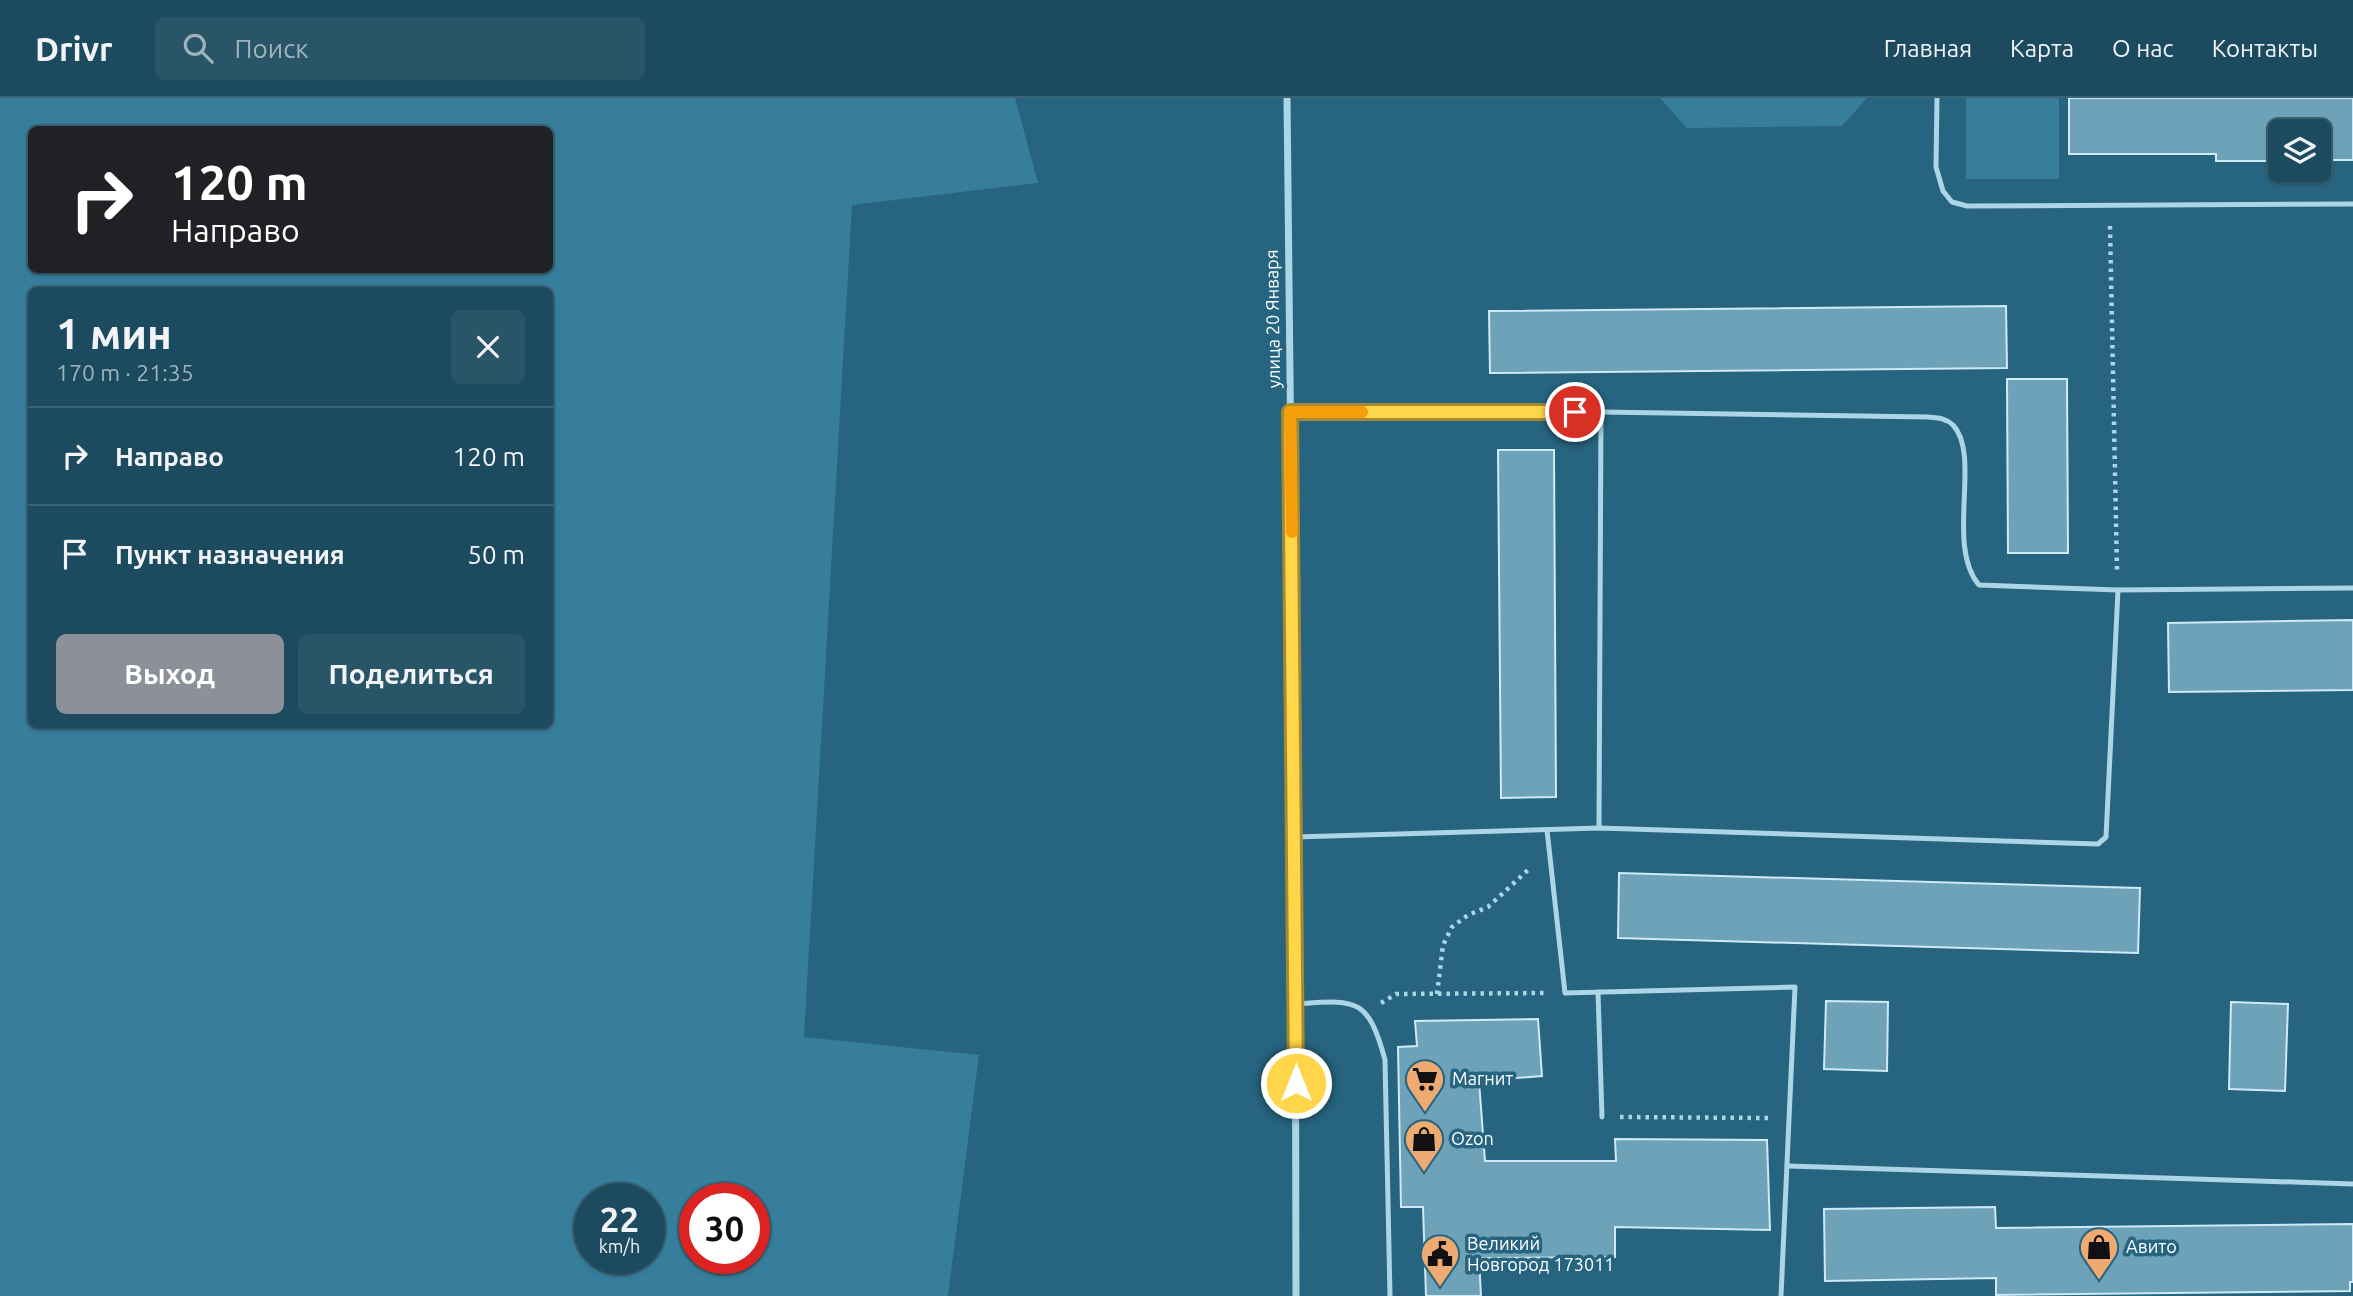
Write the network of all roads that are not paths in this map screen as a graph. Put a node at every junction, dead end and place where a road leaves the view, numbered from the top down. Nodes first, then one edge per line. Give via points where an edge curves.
1 (1287, 98) edge
2 (1937, 98) edge
3 (2353, 204) edge
4 (1290, 412) junction
5 (1601, 412) junction
6 (2353, 588) edge
7 (2118, 590) junction
8 (1599, 828) junction
9 (1547, 830) junction
10 (1295, 837) junction
11 (1598, 992) junction
12 (1296, 1004) junction
13 (1602, 1116) road end
14 (1789, 1166) junction
15 (2353, 1184) edge
16 (1296, 1296) edge
17 (1390, 1296) edge
18 (1781, 1296) edge

1 - 4 street, улица 20 Января
2 - 3 lane via 1938,181 1952,202 1967,206
4 - 5 lane
4 - 10 street, улица 20 Января
5 - 7 lane via 1944,419 1961,440 1964,556 1979,585
5 - 8 lane
6 - 7 lane
7 - 8 lane via 2108,824 2106,837 2098,844
8 - 9 lane
9 - 10 lane
9 - 11 lane via 1565,993
10 - 12 street, улица 20 Января
11 - 13 lane
11 - 14 lane via 1795,987
12 - 16 street, улица 20 Января
12 - 17 lane via 1347,1001 1366,1013 1377,1032 1385,1060
14 - 15 lane
14 - 18 lane

